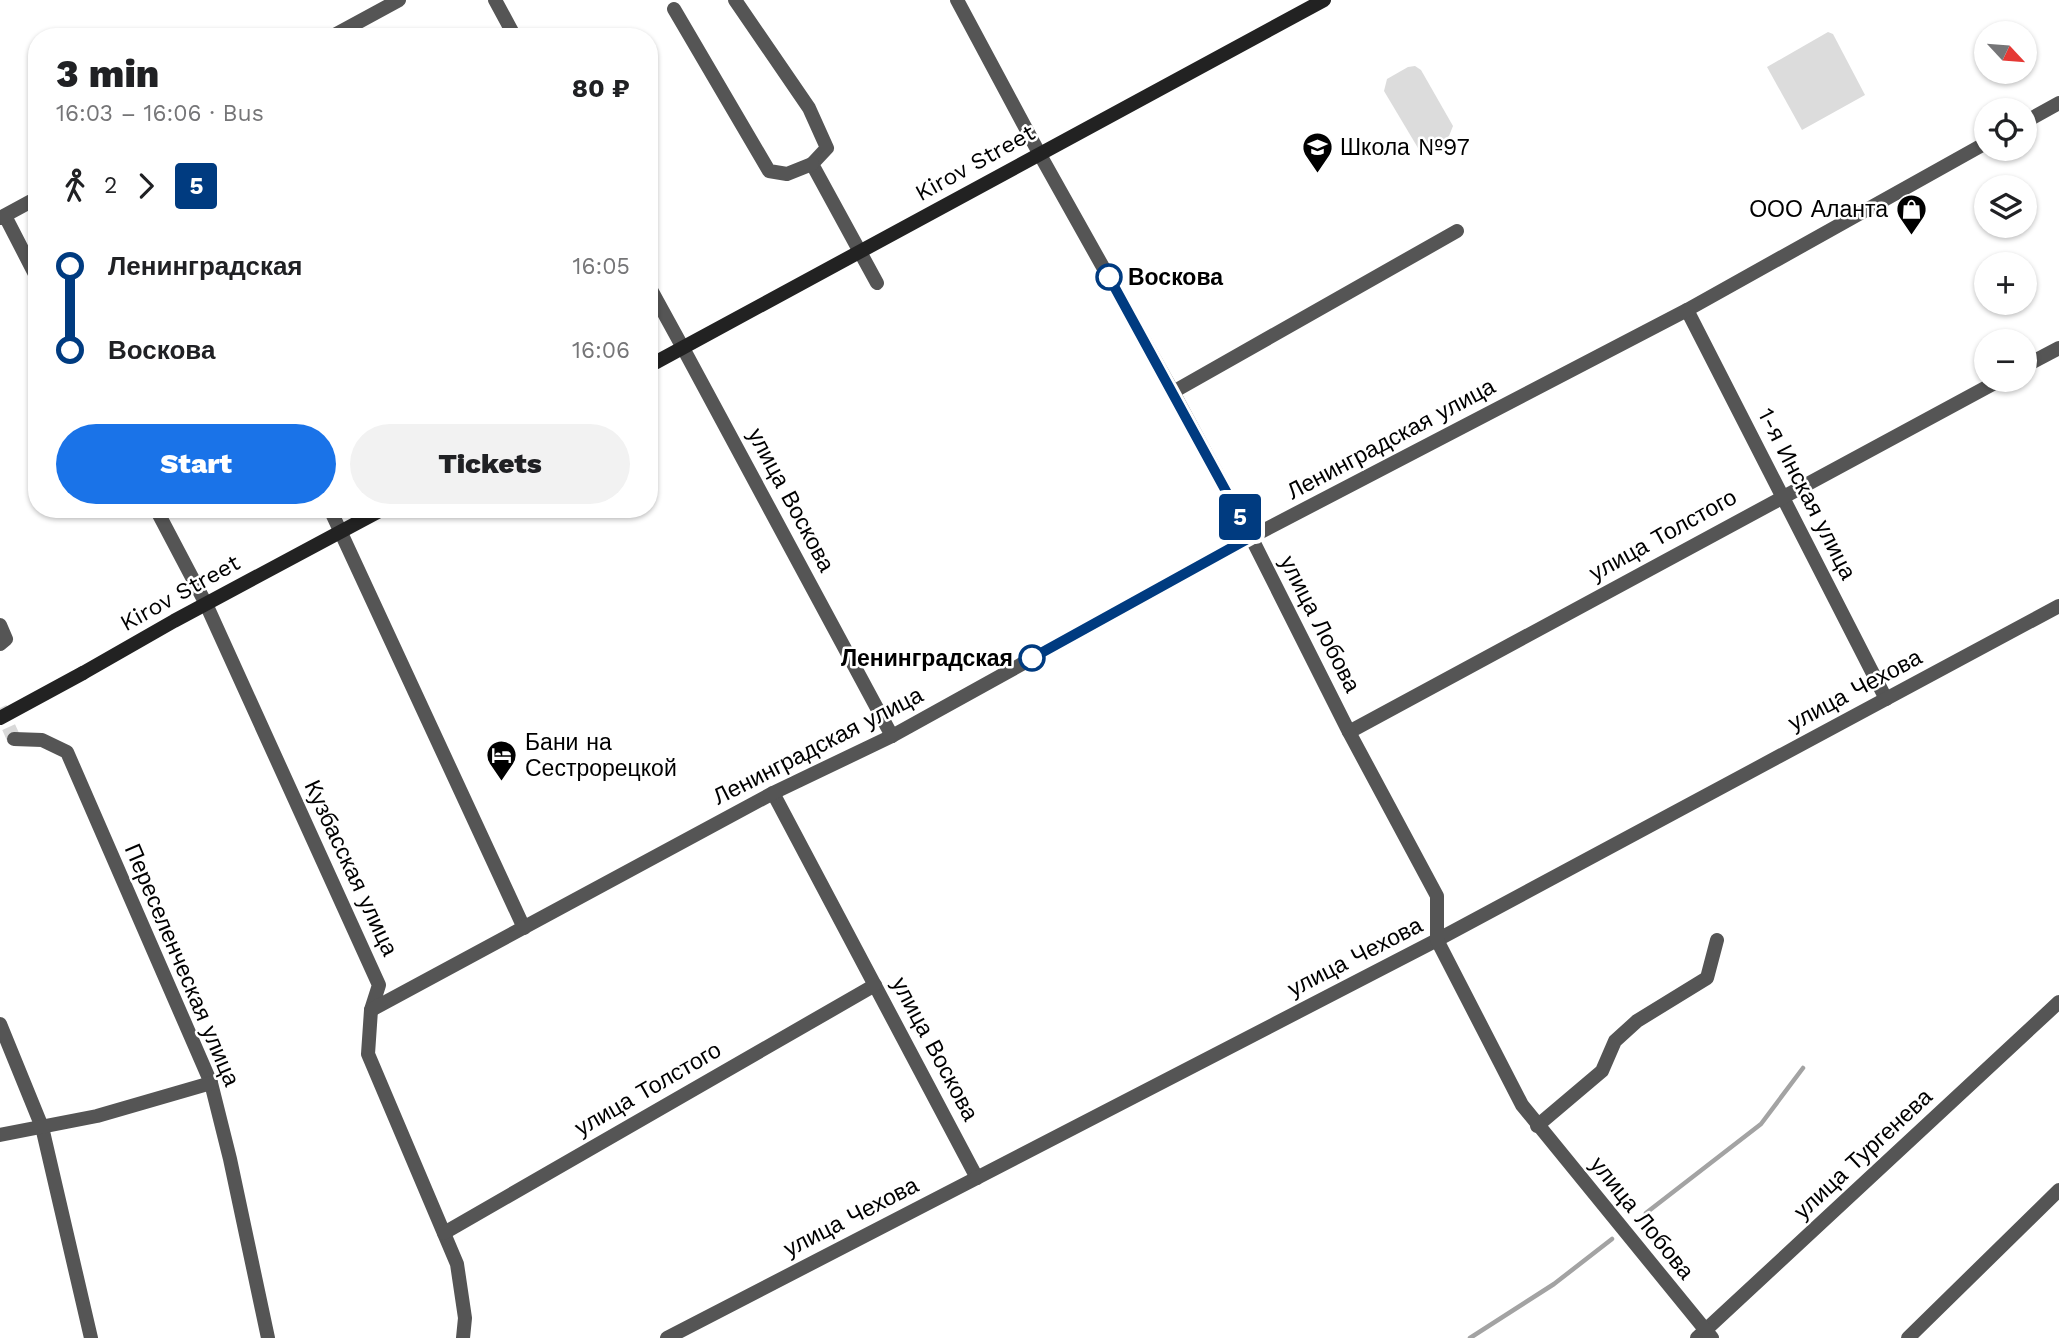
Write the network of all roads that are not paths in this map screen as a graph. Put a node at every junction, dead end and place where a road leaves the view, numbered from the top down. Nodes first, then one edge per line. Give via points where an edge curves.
1 (399, 0) edge
2 (495, 0) edge
3 (735, 0) edge
4 (957, 0) edge
5 (1324, 0) edge
6 (674, 9) dead end
7 (348, 28) edge
8 (509, 28) edge
9 (2059, 103) edge
10 (2037, 115) edge
11 (1974, 149) edge
12 (1039, 153) junction
13 (812, 164) junction
14 (28, 203) edge
15 (2, 217) edge
16 (1457, 231) dead end
17 (861, 251) junction
18 (28, 262) edge
19 (877, 283) dead end
20 (658, 302) edge
21 (1687, 310) junction
22 (683, 348) junction
23 (2059, 348) edge
24 (2037, 360) edge
25 (658, 361) edge
26 (1173, 392) junction
27 (1978, 392) edge
28 (1783, 496) junction
29 (161, 518) edge
30 (335, 518) edge
31 (366, 518) edge
32 (342, 531) junction
33 (1251, 537) junction
34 (205, 604) junction
35 (2059, 606) edge
36 (0, 625) edge
37 (0, 644) edge
38 (1886, 699) junction
39 (0, 718) edge
40 (1349, 732) junction
41 (891, 736) junction
42 (14, 739) dead end
43 (773, 793) junction
44 (524, 928) junction
45 (1437, 940) junction
46 (1717, 940) dead end
47 (875, 985) junction
48 (2059, 1002) edge
49 (371, 1010) junction
50 (0, 1024) edge
51 (211, 1083) junction
52 (1537, 1126) junction
53 (42, 1127) junction
54 (0, 1135) edge
55 (978, 1178) junction
56 (2059, 1190) edge
57 (444, 1233) junction
58 (1705, 1336) edge
59 (91, 1338) edge
60 (268, 1338) edge
61 (463, 1338) edge
62 (667, 1338) edge
63 (1908, 1338) edge

1 - 7 street
2 - 8 street
3 - 13 street via 809,108 827,148
4 - 12 street, улица Лобова
5 - 12 main road, Kirov Street
6 - 13 street via 769,171 787,174
9 - 10 street
11 - 21 street, Ленинградская улица
12 - 17 main road, Kirov Street
12 - 26 street, улица Лобова
13 - 17 street
14 - 15 street
15 - 18 street
16 - 26 street
17 - 19 street
17 - 22 main road, Kirov Street
20 - 22 street, улица Воскова
21 - 28 street, 1-я Инская улица
21 - 33 street, Ленинградская улица
22 - 25 main road, Kirov Street
22 - 41 street, улица Воскова
23 - 24 street
26 - 33 street, улица Лобова
27 - 28 street, улица Толстого
28 - 38 street, 1-я Инская улица
28 - 40 street, улица Толстого
29 - 34 street, Кузбасская улица
30 - 32 street
31 - 32 main road, Kirov Street
32 - 34 main road, Kirov Street
32 - 44 street
33 - 40 street, улица Лобова
33 - 41 street, Ленинградская улица
34 - 39 main road, Kirov Street, bridge
34 - 49 street, Кузбасская улица via 379,985
35 - 38 street, улица Чехова
36 - 37 street via 6,639
38 - 45 street, улица Чехова
40 - 45 street, улица Лобова via 1437,897
41 - 43 street, Ленинградская улица
42 - 51 street, Переселенческая улица via 42,740 67,752
43 - 44 street, Ленинградская улица
43 - 47 street, улица Воскова
44 - 49 street, Ленинградская улица
45 - 52 street, улица Лобова
45 - 55 street, улица Чехова
46 - 52 street via 1707,978 1637,1021 1615,1041 1602,1071
47 - 55 street, улица Воскова
47 - 57 street, улица Толстого
48 - 58 street, улица Тургенева
49 - 57 street, Кузбасская улица via 368,1054
50 - 53 street
51 - 53 street
51 - 60 street, Переселенческая улица
52 - 58 street, улица Лобова
53 - 54 street
53 - 59 street
55 - 62 street, улица Чехова
56 - 63 street
57 - 61 street, Кузбасская улица via 457,1264 465,1318

